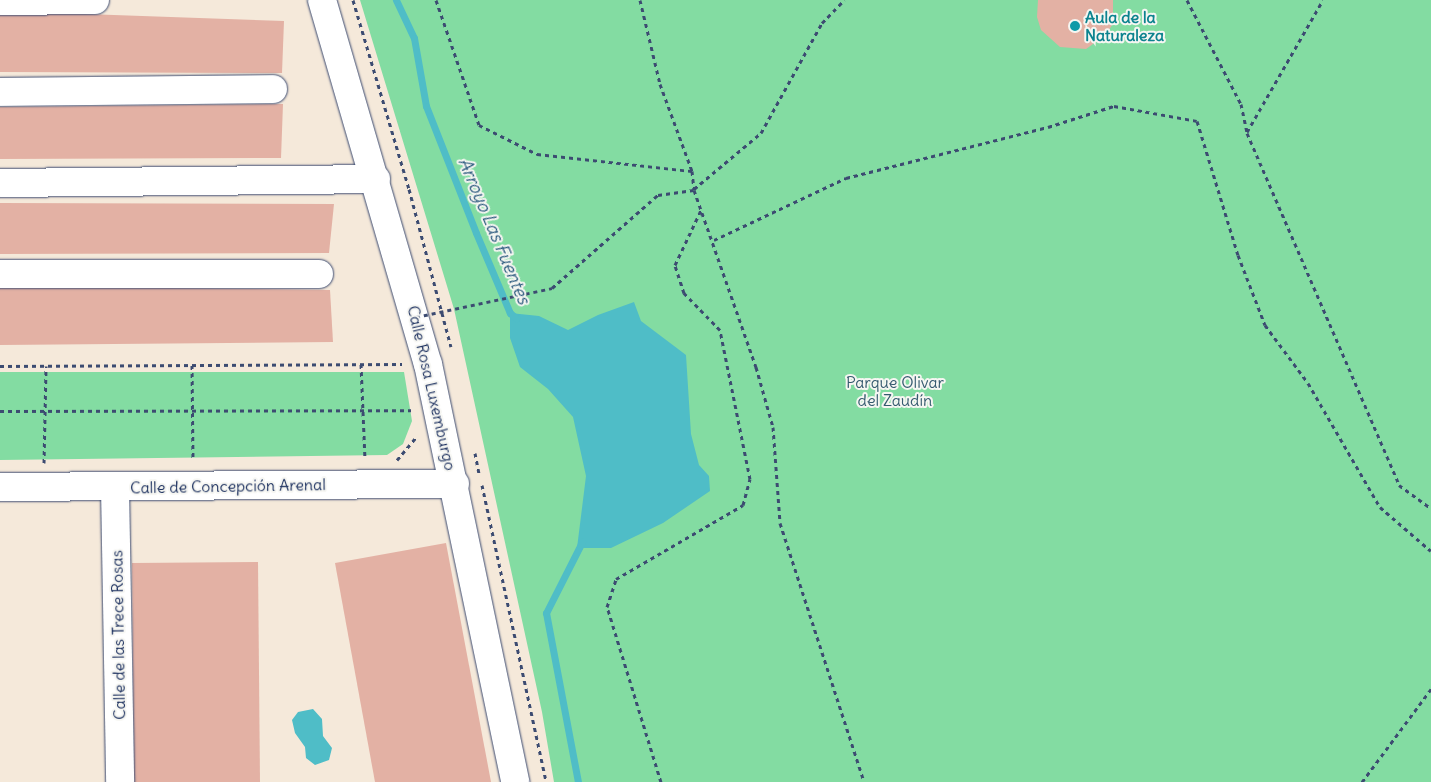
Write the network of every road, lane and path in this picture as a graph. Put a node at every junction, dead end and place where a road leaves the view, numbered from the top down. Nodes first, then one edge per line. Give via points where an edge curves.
1 (95, 0) edge
2 (322, 0) edge
3 (436, 0) edge
4 (640, 0) edge
5 (844, 0) edge
6 (1187, 0) edge
7 (1323, 0) edge
8 (0, 2) edge
9 (273, 89) dead end
10 (0, 92) edge
11 (1247, 133) junction
12 (692, 171) junction
13 (376, 180) junction
14 (0, 183) edge
15 (694, 190) junction
16 (702, 209) junction
17 (714, 240) junction
18 (0, 274) edge
19 (319, 274) dead end
20 (416, 316) junction
21 (361, 364) junction
22 (428, 364) junction
23 (192, 365) junction
24 (0, 366) edge
25 (46, 366) junction
26 (364, 410) junction
27 (417, 410) dead end
28 (0, 411) edge
29 (46, 411) junction
30 (192, 412) junction
31 (418, 433) dead end
32 (388, 462) dead end
33 (44, 466) junction
34 (54, 466) dead end
35 (193, 466) dead end
36 (35, 467) dead end
37 (365, 467) dead end
38 (455, 484) junction
39 (0, 487) edge
40 (115, 487) junction
41 (1431, 508) edge
42 (1431, 551) edge
43 (1431, 689) edge
44 (120, 782) edge
45 (515, 782) edge
46 (661, 782) edge
47 (864, 782) edge
48 (1362, 782) edge

1 - 8 street
2 - 13 street, Calle Rosa Luxemburgo
3 - 12 path via 479,125 538,154
4 - 12 path via 660,84
5 - 15 path via 822,23 761,133
6 - 11 path via 1241,104
7 - 11 path
9 - 10 street
11 - 41 path via 1399,485
12 - 15 path
13 - 14 street
13 - 20 street, Calle Rosa Luxemburgo
15 - 16 path
15 - 20 path, bridge via 658,195 552,288
16 - 17 path
16 - 46 path via 675,265 684,293 720,330 750,479 743,505 616,579 607,607
17 - 42 path via 846,178 1048,127 1114,106 1197,121 1238,254 1266,325 1308,383 1380,507
17 - 47 path via 774,427 780,524
18 - 19 street
20 - 22 street, Calle Rosa Luxemburgo
21 - 22 path
21 - 23 path
21 - 26 path
22 - 38 street, Calle Rosa Luxemburgo
23 - 25 path
23 - 30 path
24 - 25 path
25 - 29 path
26 - 27 path
26 - 30 path
26 - 37 path
28 - 29 path
29 - 30 path
29 - 33 path
30 - 35 path
31 - 32 path via 396,460
33 - 34 path
33 - 36 path
38 - 40 street, Calle de Concepción Arenal
38 - 45 street, Calle Rosa Luxemburgo
39 - 40 street, Calle de Concepción Arenal
40 - 44 street, Calle de las Trece Rosas
43 - 48 path

